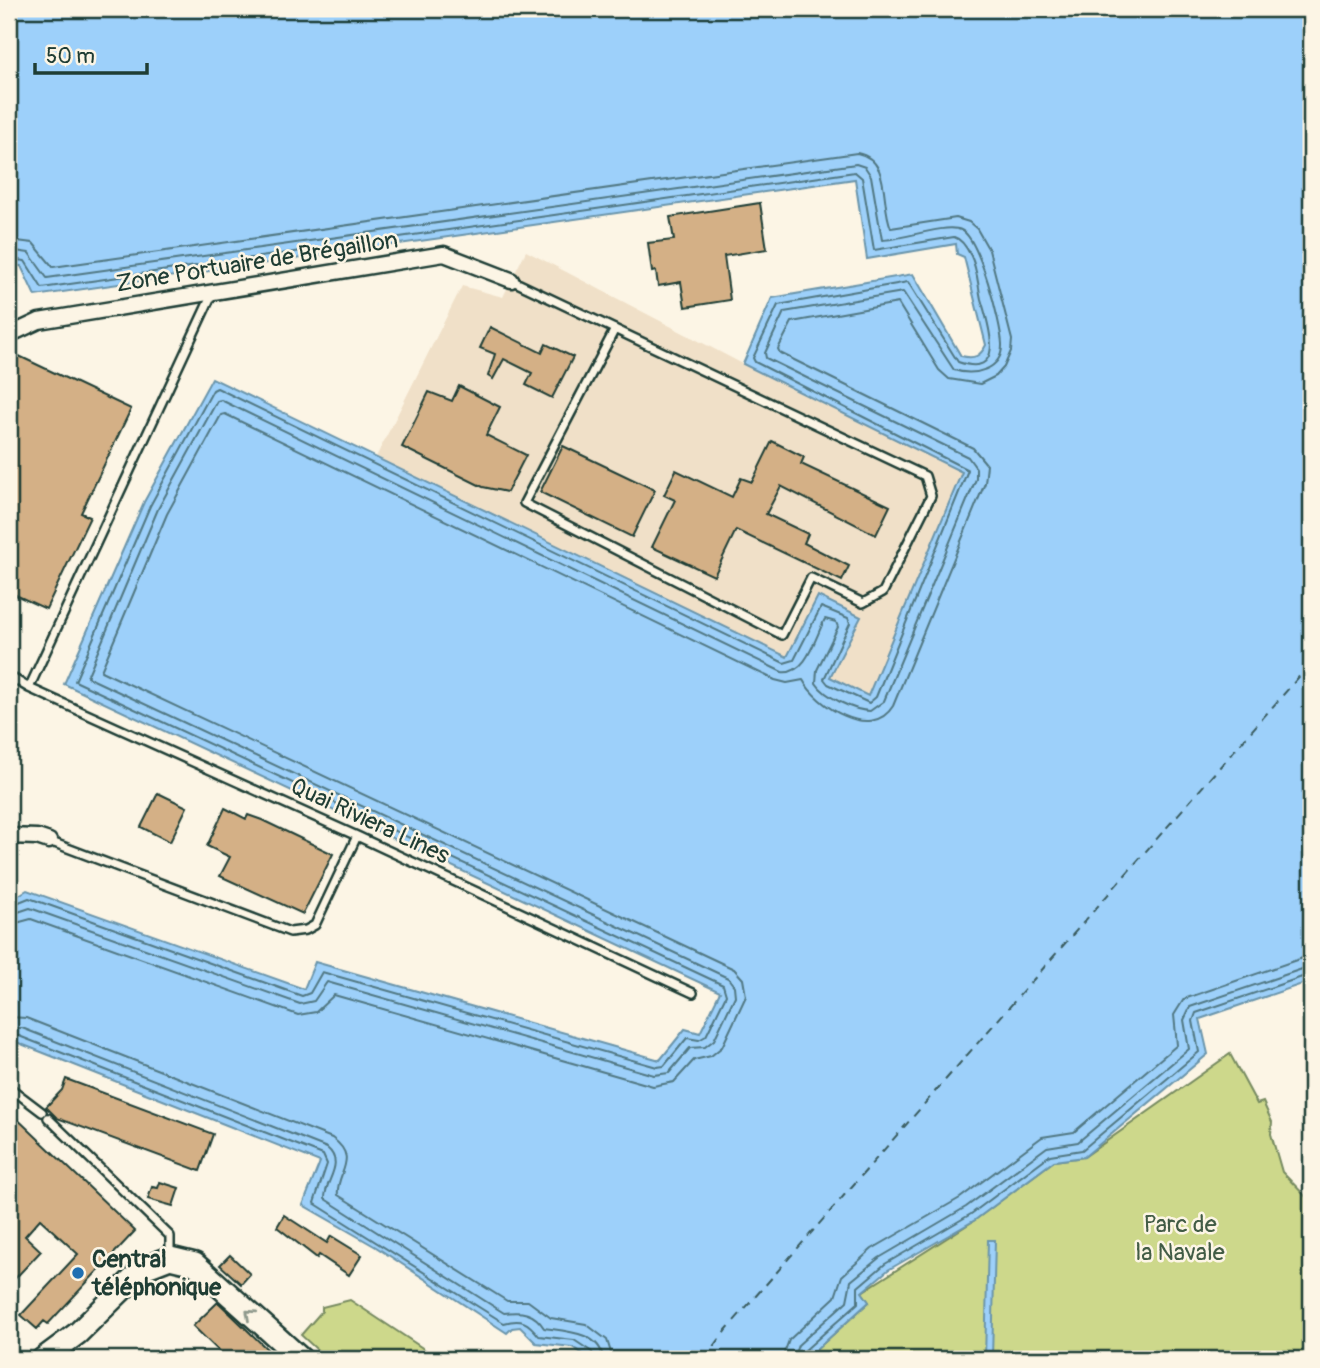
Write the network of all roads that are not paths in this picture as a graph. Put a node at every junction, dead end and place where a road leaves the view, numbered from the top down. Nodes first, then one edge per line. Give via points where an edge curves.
1 (511, 280) joint
2 (213, 291) junction
3 (615, 329) junction
4 (9, 335) edge
5 (9, 676) edge
6 (29, 688) junction
7 (9, 836) edge
8 (357, 836) junction
9 (49, 841) joint
10 (693, 993) dead end
11 (9, 1087) edge
12 (170, 1258) junction
13 (78, 1333) junction
14 (294, 1357) edge
15 (43, 1359) edge
16 (58, 1359) edge

1 - 2 street, Zone Portuaire de Brégaillon via 444,254
1 - 3 lane
2 - 4 street, Zone Portuaire de Brégaillon via 39,321
2 - 6 lane
3 - 3 lane via 524,503 782,635 811,578 863,603 883,592 931,496 925,476
5 - 6 lane, Quai Riviera Lines
6 - 8 lane, Quai Riviera Lines
7 - 9 street
8 - 9 lane via 315,925 290,932
8 - 10 lane, Quai Riviera Lines
11 - 12 lane via 45,1115 170,1236
12 - 13 main road via 144,1268
14 -> 12 main road via 195,1264
13 - 15 main road
13 - 16 main road

